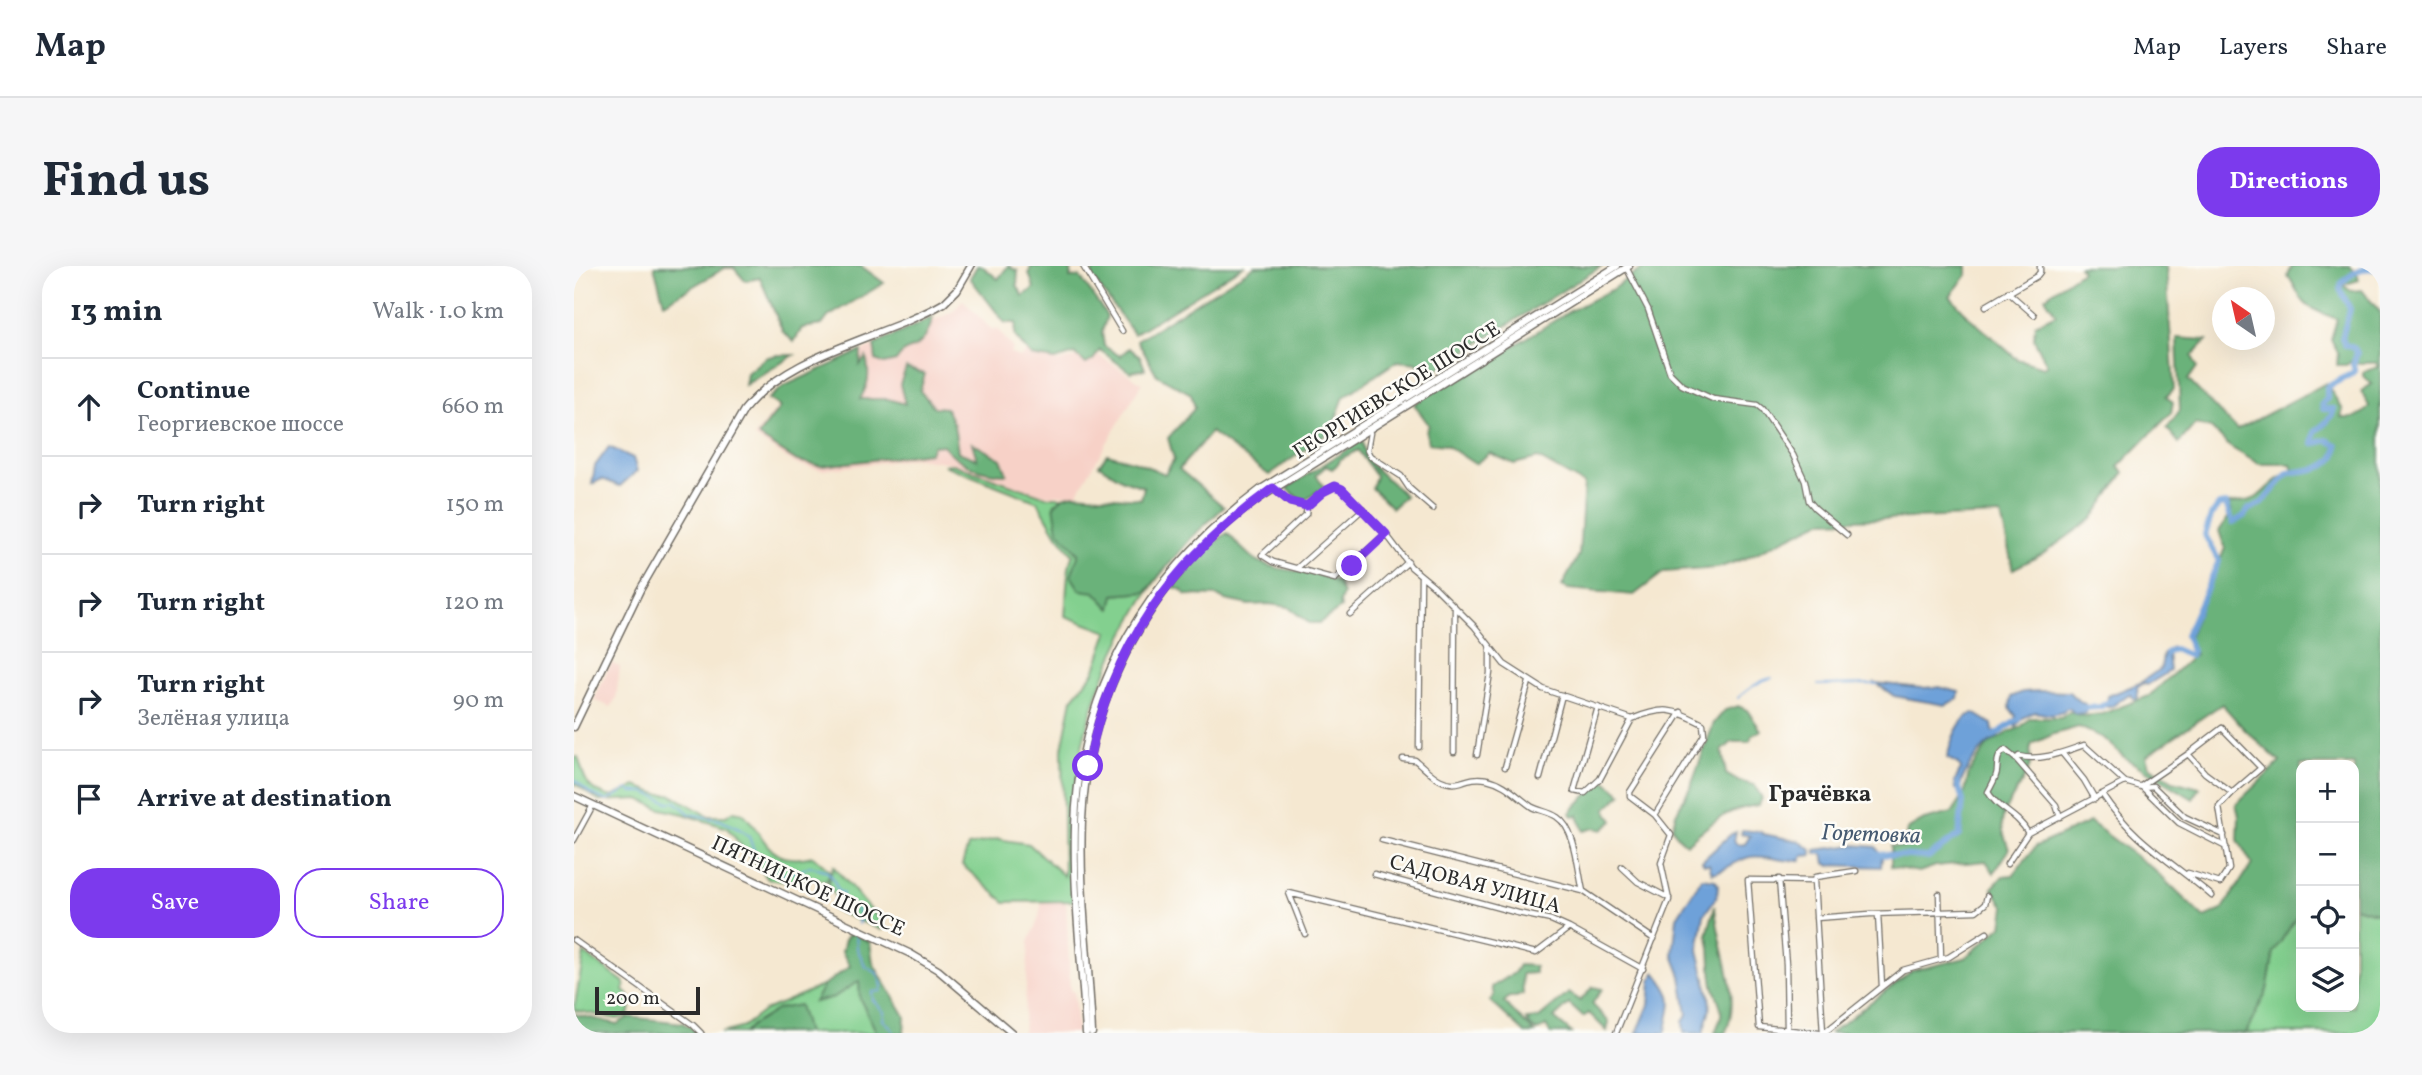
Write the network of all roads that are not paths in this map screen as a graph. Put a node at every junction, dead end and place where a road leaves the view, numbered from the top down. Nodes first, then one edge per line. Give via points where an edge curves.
1 (971, 266) edge
2 (1083, 266) edge
3 (1618, 266) edge
4 (2040, 266) edge
5 (1627, 267) edge
6 (2008, 292) junction
7 (1986, 306) dead end
8 (2034, 315) dead end
9 (1122, 331) dead end
10 (1368, 429) junction
11 (1273, 488) junction
12 (1307, 506) junction
13 (1363, 509) junction
14 (1433, 509) dead end
15 (1386, 534) junction
16 (1847, 535) dead end
17 (1408, 562) junction
18 (1297, 568) junction
19 (1421, 575) junction
20 (1455, 607) junction
21 (1350, 614) dead end
22 (1490, 647) junction
23 (1529, 682) junction
24 (1562, 695) junction
25 (1598, 707) junction
26 (1681, 712) junction
27 (1632, 719) junction
28 (574, 727) edge
29 (1419, 747) dead end
30 (1454, 752) dead end
31 (2062, 752) junction
32 (2188, 754) junction
33 (1477, 755) dead end
34 (1403, 759) dead end
35 (2015, 759) junction
36 (1505, 767) dead end
37 (1540, 778) dead end
38 (2125, 782) junction
39 (2141, 786) junction
40 (2232, 793) junction
41 (2102, 794) junction
42 (574, 796) edge
43 (2095, 799) junction
44 (593, 805) junction
45 (1655, 815) junction
46 (2060, 817) junction
47 (2028, 833) junction
48 (2224, 835) junction
49 (574, 840) edge
50 (1382, 840) dead end
51 (2226, 848) junction
52 (2007, 864) dead end
53 (1622, 867) dead end
54 (2183, 871) junction
55 (1856, 872) dead end
56 (1374, 874) dead end
57 (1779, 879) junction
58 (1814, 881) junction
59 (1583, 891) junction
60 (1939, 894) dead end
61 (1987, 895) dead end
62 (2212, 896) dead end
63 (1669, 898) junction
64 (1939, 912) junction
65 (1878, 915) junction
66 (1816, 918) junction
67 (1569, 928) junction
68 (1987, 933) dead end
69 (1305, 934) dead end
70 (1654, 939) junction
71 (574, 940) edge
72 (1941, 959) junction
73 (1643, 969) junction
74 (1882, 986) junction
75 (1787, 1030) junction
76 (701, 1033) edge
77 (1012, 1033) edge
78 (1086, 1033) edge
79 (1092, 1033) edge
80 (1616, 1033) edge
81 (1822, 1033) edge

1 - 28 main road via 944,303 788,372 756,395 640,590
2 - 9 street
3 - 78 main road, ГЕОРГИЕВСКОЕ ШОССЕ via 1261,489 1202,538 1151,597 1104,686 1079,780 1075,856
4 - 6 street via 2037,276
5 - 10 main road, ГЕОРГИЕВСКОЕ ШОССЕ
5 - 16 street via 1648,309 1670,373 1682,385 1713,399 1762,410 1793,455 1809,501
6 - 7 street
6 - 8 street
10 - 11 main road, ГЕОРГИЕВСКОЕ ШОССЕ
10 - 14 street via 1370,456 1401,476
11 - 12 street via 1290,502
11 - 79 main road, ГЕОРГИЕВСКОЕ ШОССЕ via 1211,538 1163,592 1126,650 1104,706 1091,751 1082,821
12 - 13 street via 1335,486
12 - 18 street via 1306,514 1262,555
13 - 15 street
13 - 18 street
15 - 17 street
15 - 18 street via 1335,579
17 - 19 street
17 - 21 street
19 - 20 street
19 - 29 street
20 - 22 street
20 - 30 street
22 - 23 street
22 - 33 street
23 - 24 street
23 - 36 street
24 - 25 street
24 - 37 street
25 - 27 street
25 - 27 street via 1574,791 1585,793 1600,779
26 - 27 street via 1656,709
26 - 45 street via 1703,724 1704,735
26 - 45 street via 1630,792
31 - 35 street
31 - 38 street via 2084,745
31 - 43 street
32 - 39 street
32 - 40 street
32 - 40 street via 2222,728 2261,768
34 - 59 street via 1415,760 1430,776 1445,781 1488,779 1559,817 1574,844
35 - 46 street via 2056,805
35 - 47 street via 2004,750 1998,755 1988,792
38 - 39 street
38 - 41 street
39 - 48 street via 2153,786 2185,817
39 - 51 street via 2179,823
40 - 48 street via 2219,807
41 - 43 street
41 - 54 street via 2136,836
42 - 44 main road, ПЯТНИЦКОЕ ШОССЕ
43 - 46 street
44 - 49 street
44 - 77 main road, ПЯТНИЦКОЕ ШОССЕ via 911,954 938,970
45 - 63 street via 1671,835 1661,863
46 - 47 street
47 - 52 street
48 - 51 street
50 - 59 street
51 - 54 street via 2229,869 2220,883
53 - 63 street via 1638,882
54 - 62 street
55 - 58 street via 1815,877
56 - 67 street, САДОВАЯ УЛИЦА
57 - 58 street
57 - 75 street
57 - 75 street via 1748,880 1759,1027
58 - 66 street
59 - 70 street
60 - 64 street
61 - 64 street via 1976,911
63 - 70 street
64 - 65 street
64 - 72 street
65 - 66 street
65 - 74 street
66 - 81 street
67 - 69 street via 1536,953 1289,893
67 - 73 street, САДОВАЯ УЛИЦА
68 - 72 street
70 - 73 street
71 - 76 street
72 - 74 street via 1903,970
73 - 80 street
74 - 81 street
75 - 81 street

